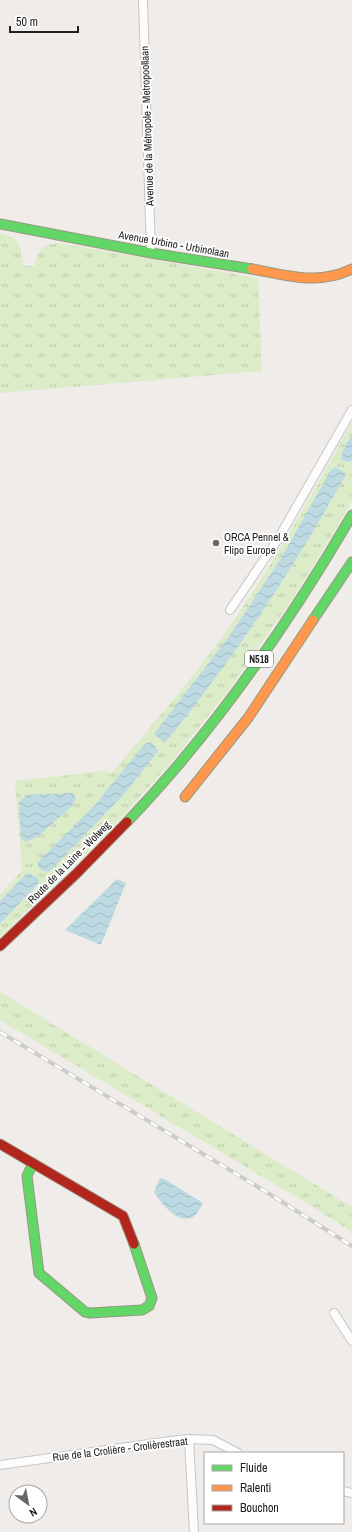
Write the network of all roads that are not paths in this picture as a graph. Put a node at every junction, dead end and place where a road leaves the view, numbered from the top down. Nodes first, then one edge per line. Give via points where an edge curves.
1 (143, 0) edge
2 (0, 224) edge
3 (151, 253) junction
4 (349, 272) edge
5 (352, 410) edge
6 (352, 515) edge
7 (352, 562) edge
8 (230, 610) dead end
9 (185, 797) dead end
10 (0, 946) edge
11 (0, 1144) edge
12 (33, 1163) junction
13 (334, 1313) dead end
14 (352, 1341) edge
15 (189, 1439) junction
16 (236, 1452) edge
17 (0, 1465) edge
18 (194, 1532) edge

1 - 3 street, Avenue de la Métropole - Metropoollaan
2 - 3 main road, Avenue Urbino - Urbinolaan
3 - 4 main road, Avenue Urbino - Urbinolaan via 310,280
5 - 8 street via 278,539
6 - 10 main road, Route de la Laine - Wolweg / N518 via 277,634 208,728 153,794 101,850
7 - 9 main road via 248,718
11 - 12 main road
12 - 12 main road via 26,1176 39,1273 85,1312 142,1310 149,1306 152,1298 123,1216
13 - 14 street
15 - 16 street, Rue de la Crolière - Crolièrestraat via 213,1440
15 - 17 street, Rue de la Crolière - Crolièrestraat
15 - 18 street

